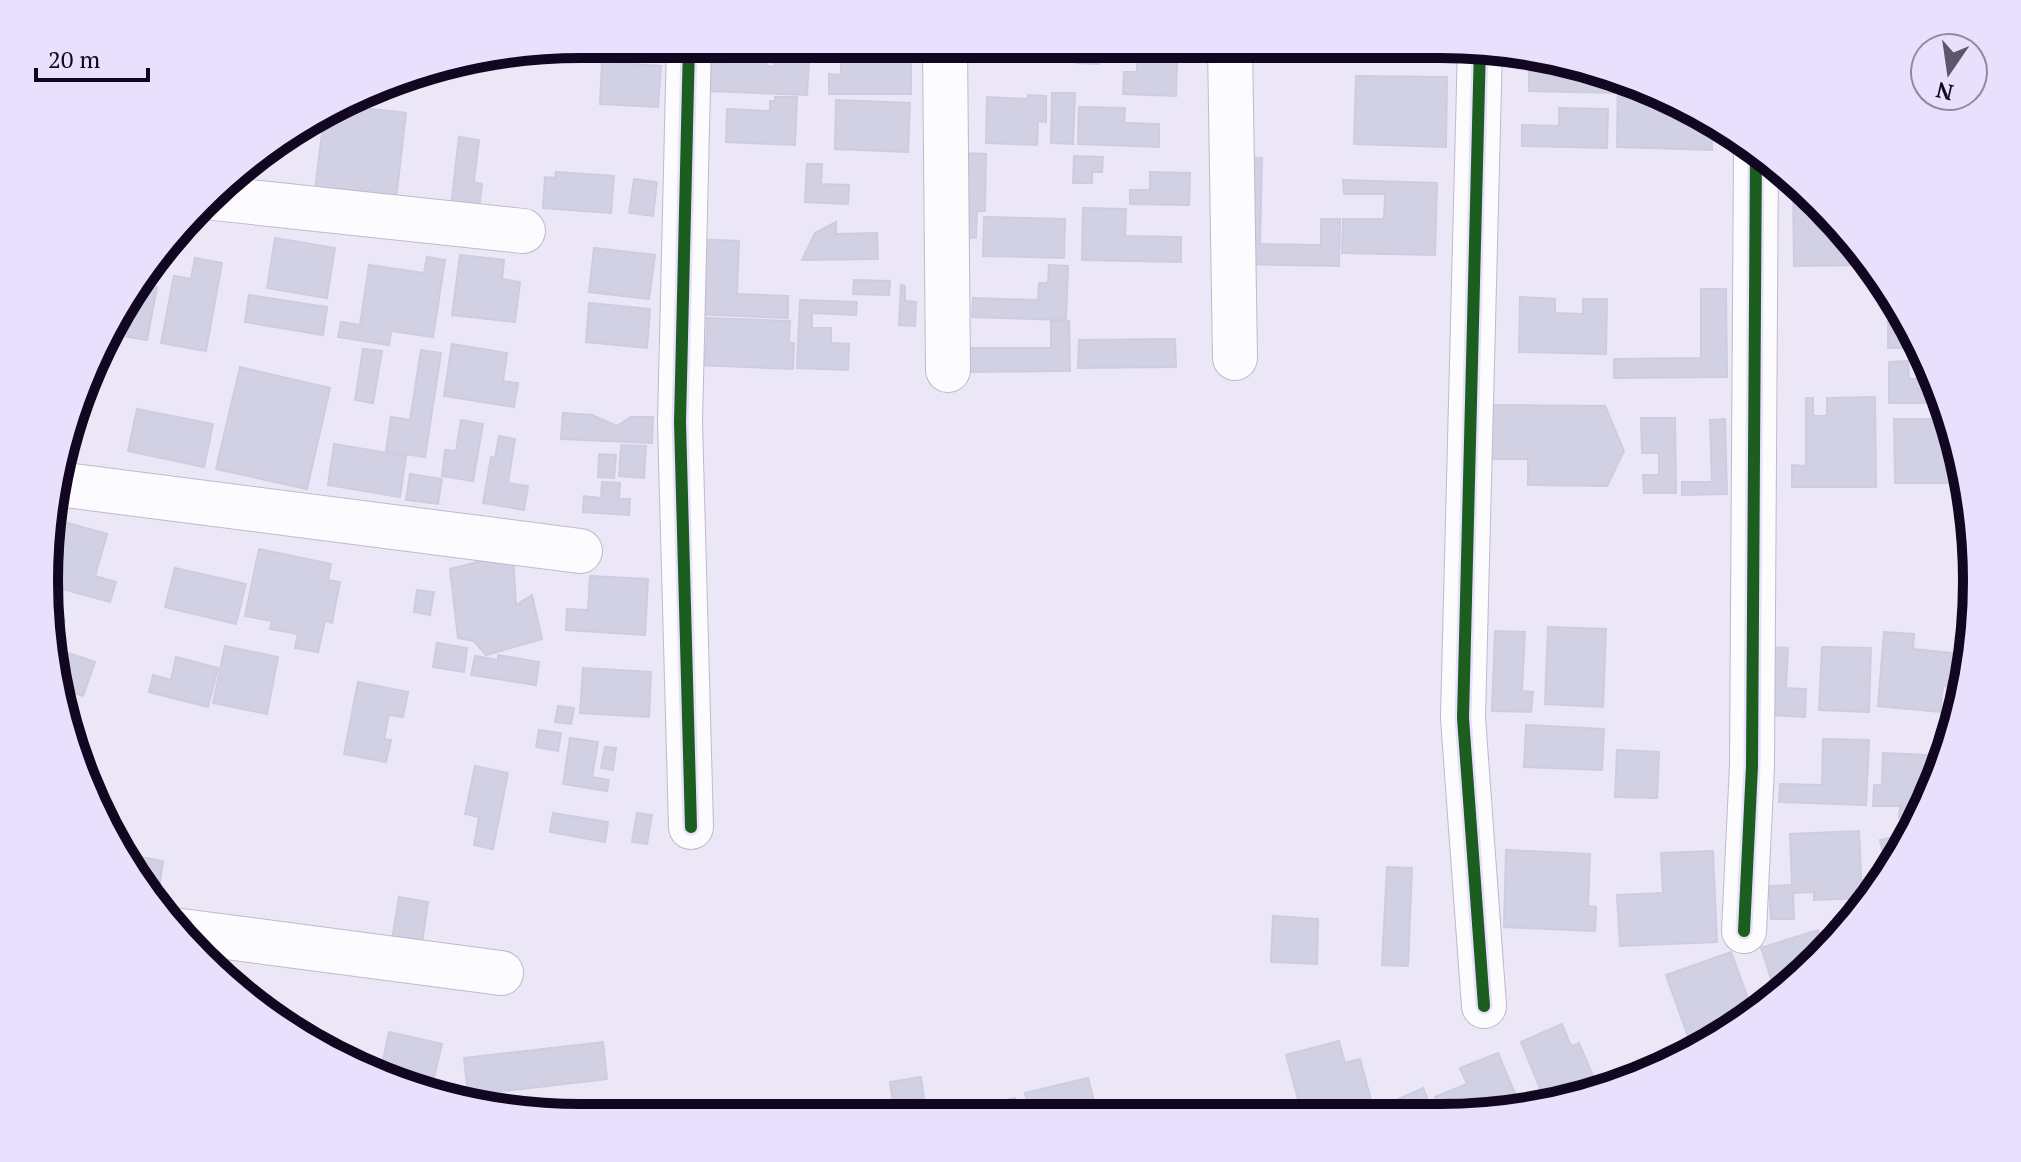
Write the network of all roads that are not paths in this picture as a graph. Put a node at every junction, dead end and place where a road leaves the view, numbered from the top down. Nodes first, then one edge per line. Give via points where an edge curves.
1 (689, 58) edge
2 (945, 58) edge
3 (1230, 58) edge
4 (1480, 59) edge
5 (1756, 164) edge
6 (224, 199) edge
7 (523, 231) dead end
8 (1235, 358) dead end
9 (948, 370) dead end
10 (67, 485) edge
11 (580, 551) dead end
12 (691, 827) dead end
13 (1744, 931) dead end
14 (194, 933) edge
15 (501, 973) dead end
16 (1484, 1006) dead end

1 - 12 street via 680,422
2 - 9 street
3 - 8 street
4 - 16 street via 1463,718
5 - 13 street via 1752,766
6 - 7 street
10 - 11 street
14 - 15 street

